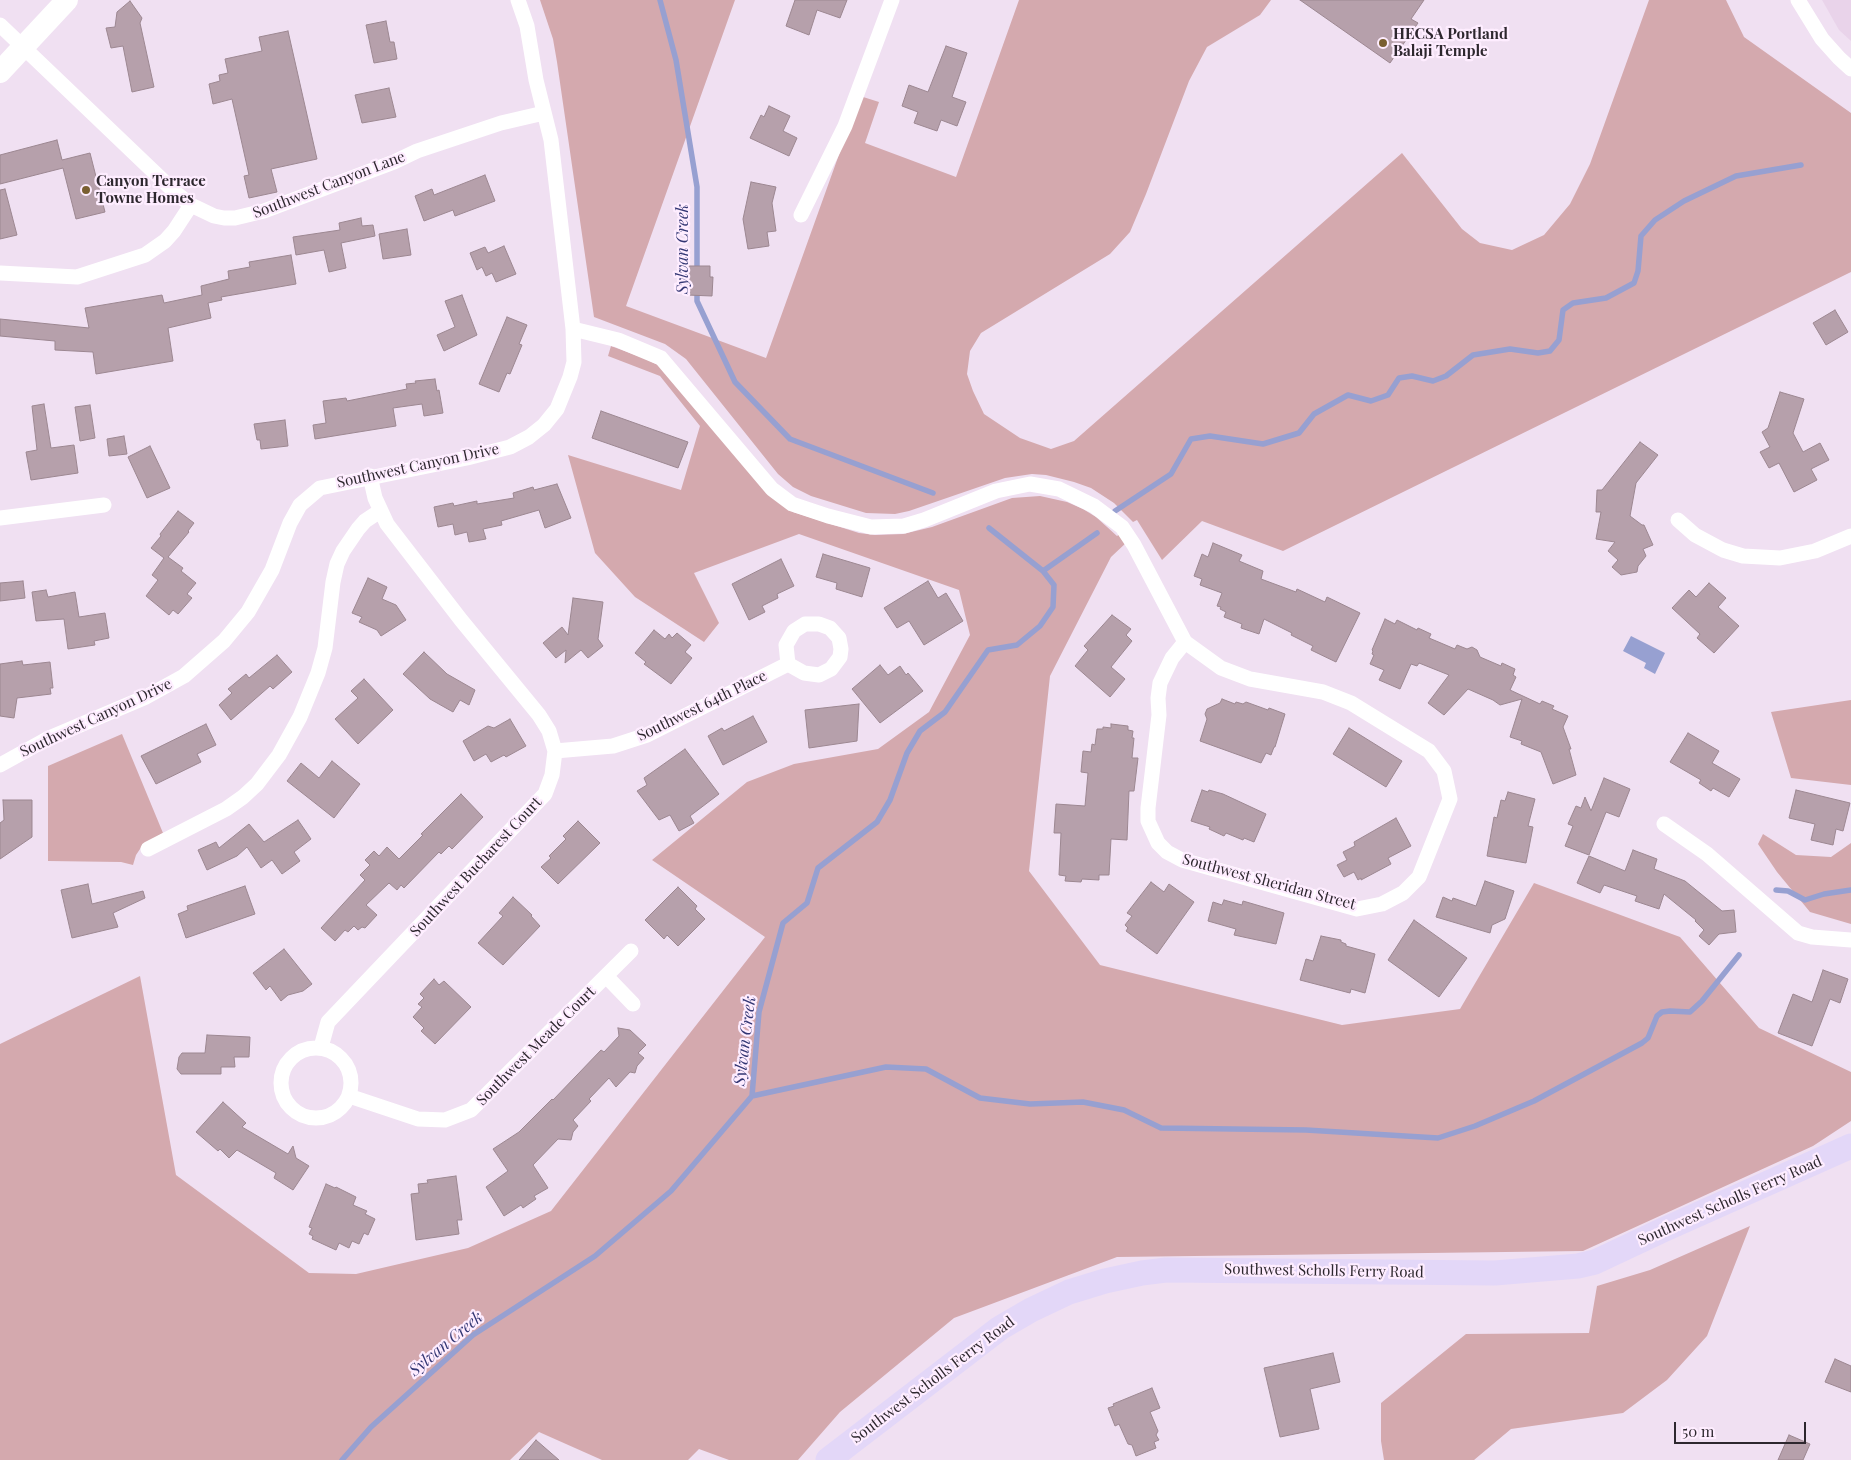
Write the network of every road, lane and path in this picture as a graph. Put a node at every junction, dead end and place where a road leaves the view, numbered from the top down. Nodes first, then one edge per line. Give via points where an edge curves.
1 (67, 0) edge
2 (518, 0) edge
3 (892, 0) edge
4 (1798, 0) edge
5 (0, 26) edge
6 (24, 48) junction
7 (1851, 69) edge
8 (0, 72) edge
9 (544, 113) junction
10 (190, 206) junction
11 (801, 215) dead end
12 (0, 272) edge
13 (573, 329) junction
14 (370, 476) junction
15 (104, 505) dead end
16 (380, 512) junction
17 (0, 518) edge
18 (1678, 520) dead end
19 (1851, 536) edge
20 (1185, 642) junction
21 (788, 664) dead end
22 (555, 751) junction
23 (0, 765) edge
24 (1664, 824) dead end
25 (148, 849) dead end
26 (1851, 940) edge
27 (631, 951) dead end
28 (606, 976) junction
29 (633, 1004) dead end
30 (321, 1047) junction
31 (348, 1096) junction
32 (1851, 1146) edge
33 (828, 1460) edge

1 - 6 main road
2 - 9 street, Southwest Canyon Drive via 527,26
3 - 11 street via 845,126
4 - 7 street via 1822,39
5 - 6 street, Southwest Canyon Lane
6 - 8 main road
6 - 10 street, Southwest Canyon Lane
9 - 10 street, Southwest Canyon Lane via 501,123 417,151 256,213 224,218
9 - 13 street, Southwest Canyon Drive via 551,140
10 - 12 street via 165,241 144,255 77,278
13 - 14 street, Southwest Canyon Drive via 574,362 570,378 557,409 529,437 467,458
13 - 20 street, Southwest Sheridan Street via 618,340 661,358 772,489 792,504 828,516 871,527 904,526 996,491 1030,484 1059,488 1094,506 1122,527
14 - 16 street, Southwest Bucharest Court
14 - 23 street, Southwest Canyon Drive via 320,488 300,505 272,570 248,612 224,641 184,676 146,697 46,739
15 - 17 street
16 - 22 street, Southwest Bucharest Court via 460,620 539,715 549,731
16 - 25 street via 358,529 337,564 325,648 318,673 300,717 279,755 243,797
18 - 19 street via 1694,535 1743,556 1780,558 1815,551
20 - 20 street, Southwest Sheridan Street via 1221,668 1250,679 1323,692 1351,703 1429,751 1444,771 1450,799 1419,877 1403,893 1382,904 1357,909 1182,860 1158,843 1148,821 1148,808 1160,683 1172,658
21 - 22 street, Southwest 64th Place via 647,735 614,746
22 - 30 street, Southwest Bucharest Court via 552,775 545,794 328,1022
24 - 26 street via 1707,854 1798,933
27 - 28 street, Southwest Meade Court
28 - 29 street, Southwest Meade Court
28 - 31 street, Southwest Meade Court via 471,1110 445,1120 418,1119
30 - 31 street via 335,1052 346,1064 351,1086
30 - 31 street via 297,1052 287,1061 280,1080 284,1099 292,1110 317,1118 336,1111
32 - 33 main road, Southwest Scholls Ferry Road via 1595,1262 1578,1266 1495,1272 1166,1270 1106,1281 1069,1292 1000,1328

